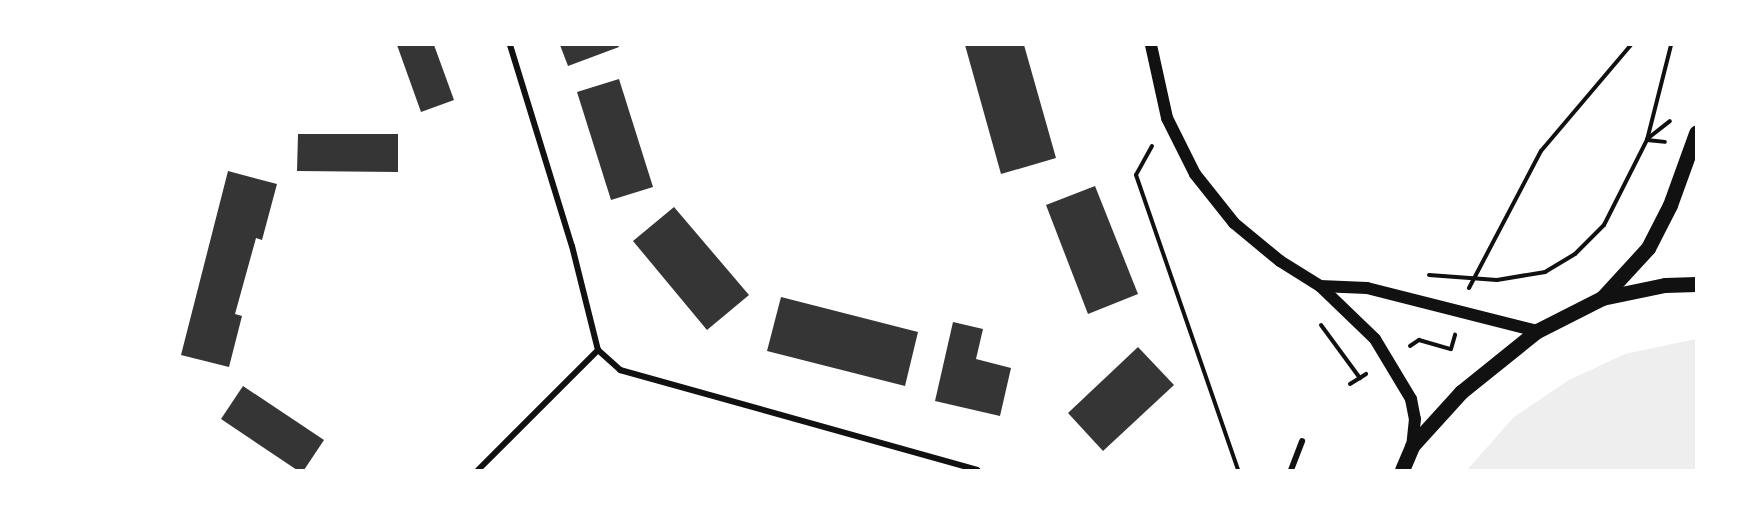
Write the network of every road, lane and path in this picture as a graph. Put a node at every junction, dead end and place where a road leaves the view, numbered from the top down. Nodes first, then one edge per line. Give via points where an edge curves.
1 (510, 45) edge
2 (1150, 45) edge
3 (1631, 45) edge
4 (1671, 45) edge
5 (1167, 118) junction
6 (1647, 140) junction
7 (1694, 140) edge
8 (1474, 276) junction
9 (1696, 284) edge
10 (1320, 286) junction
11 (1602, 298) junction
12 (1461, 313) junction
13 (1537, 331) junction
14 (598, 350) junction
15 (1389, 359) junction
16 (1350, 384) dead end
17 (1302, 441) dead end
18 (1412, 446) junction
19 (478, 470) edge
20 (977, 470) edge
21 (1238, 470) edge
22 (1291, 470) edge
23 (1402, 470) edge

1 - 14 street via 572,246
2 - 5 main road
3 - 8 path via 1541,150
4 - 6 path
5 - 10 main road via 1195,174 1234,223 1280,261
5 - 21 path via 1136,175
6 - 7 path
6 - 8 path via 1604,225 1575,254 1545,272 1497,280
7 - 11 main road via 1670,205 1648,248
8 - 12 path
9 - 11 main road via 1665,285
10 - 12 main road via 1367,288
10 - 15 main road via 1375,339
11 - 13 main road
12 - 13 main road
12 - 15 path via 1451,349 1419,340
13 - 18 main road via 1461,392
14 - 19 street
14 - 20 street via 620,370
15 - 16 path
15 - 18 main road via 1411,399 1415,419
17 - 22 street
18 - 23 main road

